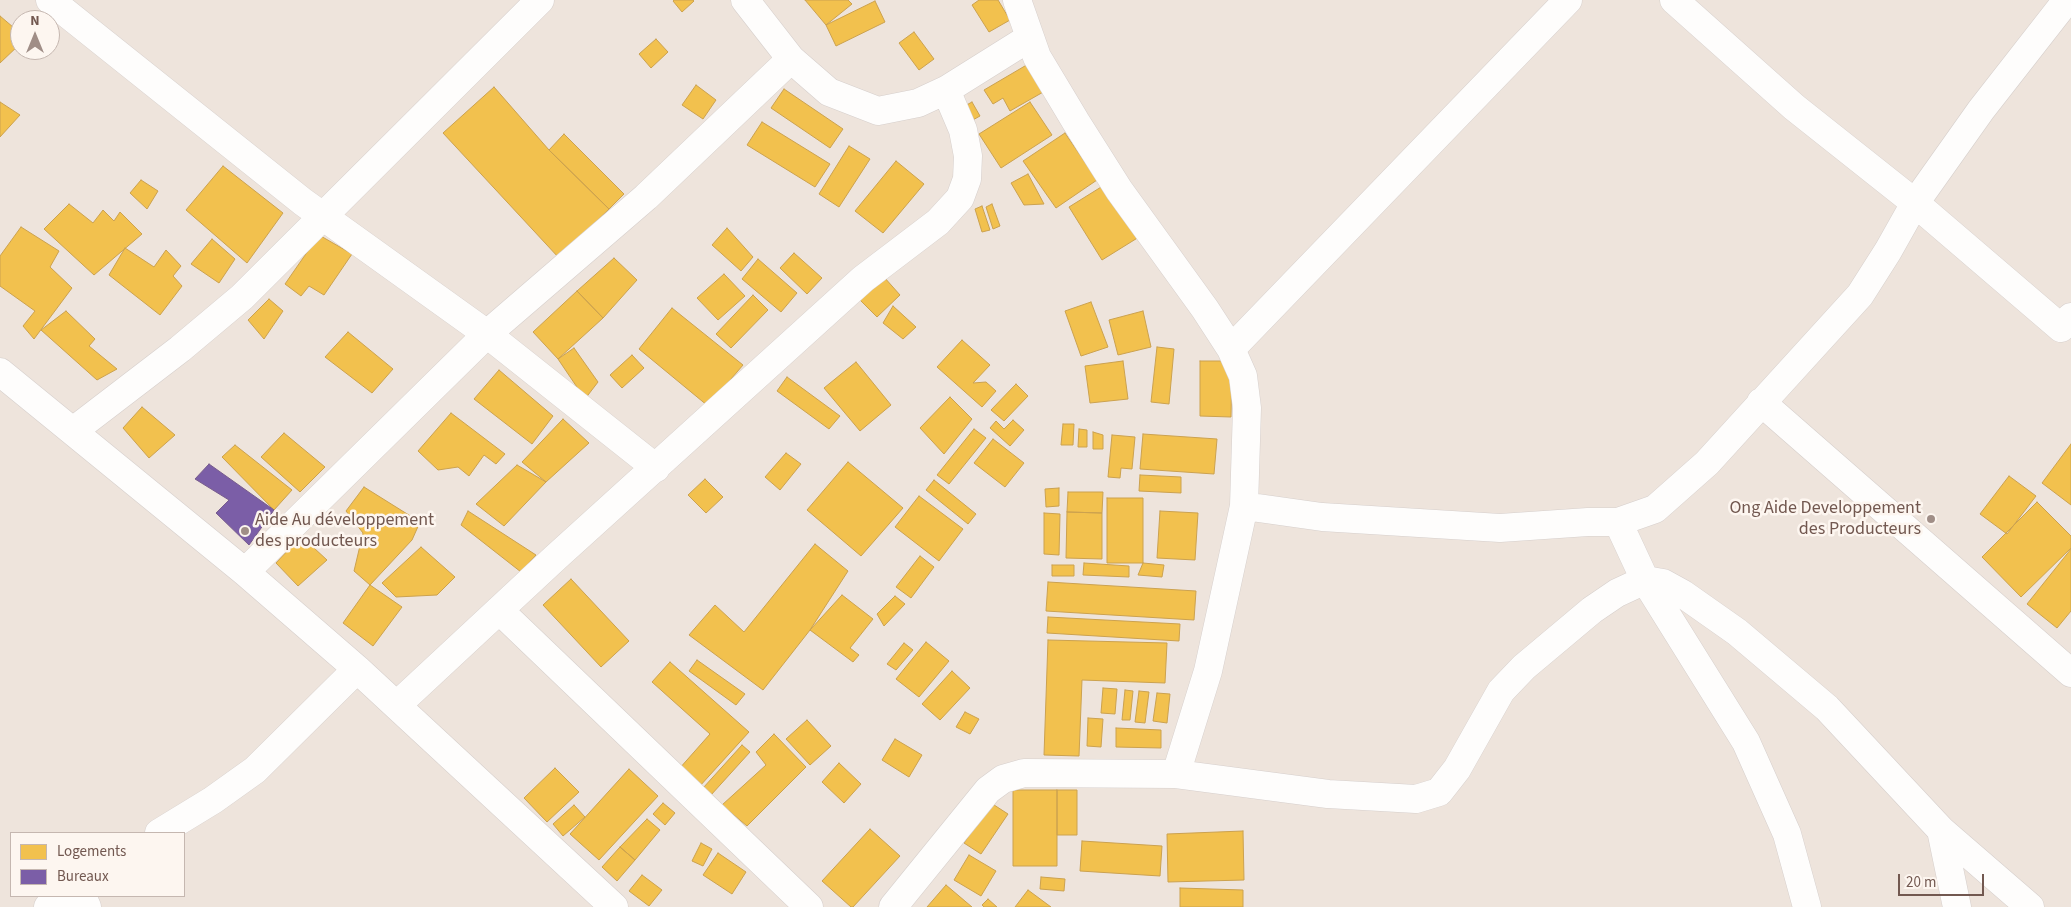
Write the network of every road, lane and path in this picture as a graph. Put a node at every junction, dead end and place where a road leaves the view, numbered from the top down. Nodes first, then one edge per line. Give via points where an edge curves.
1 (50, 0) edge
2 (540, 0) edge
3 (745, 0) edge
4 (1017, 0) edge
5 (1568, 0) edge
6 (1674, 0) edge
7 (2067, 0) edge
8 (1030, 38) junction
9 (790, 59) junction
10 (946, 90) junction
11 (1915, 203) junction
12 (324, 217) junction
13 (2068, 327) edge
14 (486, 334) junction
15 (1231, 349) junction
16 (0, 372) edge
17 (1761, 402) junction
18 (73, 431) junction
19 (656, 468) junction
20 (1244, 506) junction
21 (1618, 522) junction
22 (245, 572) junction
23 (1645, 580) junction
24 (499, 610) junction
25 (357, 668) junction
26 (2071, 673) edge
27 (397, 705) junction
28 (1176, 774) junction
29 (1941, 830) junction
30 (161, 832) edge
31 (63, 897) edge
32 (48, 907) edge
33 (614, 907) edge
34 (809, 907) edge
35 (893, 907) edge
36 (1807, 907) edge
37 (1957, 907) edge
38 (2030, 907) edge

1 - 12 street
2 - 12 street
3 - 9 street
4 - 8 street
5 - 15 street
6 - 11 street via 1794,107
7 - 11 street via 1980,110
8 - 10 street
8 - 15 street via 1037,57 1119,190
9 - 10 street via 829,92 878,111 918,103
9 - 14 street via 646,197
10 - 19 street via 962,130 968,156 967,179 960,198 938,222 863,279
11 - 13 street
11 - 17 street via 1860,295
12 - 14 street
12 - 18 street via 242,297
14 - 19 street
14 - 22 street
15 - 20 street via 1243,376 1247,408
16 - 18 street
17 - 21 street via 1707,462 1655,509
17 - 26 street
18 - 22 street
19 - 24 street
20 - 21 street via 1322,518 1500,528
20 - 28 street via 1208,671
21 - 23 street
22 - 25 street
23 - 28 street via 1592,610 1501,691 1440,792 1416,799 1328,794
23 - 29 street via 1663,583 1676,590 1737,632 1827,708
23 - 36 street via 1746,742 1787,834
24 - 27 street
24 - 34 street
25 - 27 street
25 - 30 street via 255,770
27 - 33 street
28 - 35 street via 1024,773 1003,779 988,790
29 - 37 street
29 - 38 street
31 - 32 street

